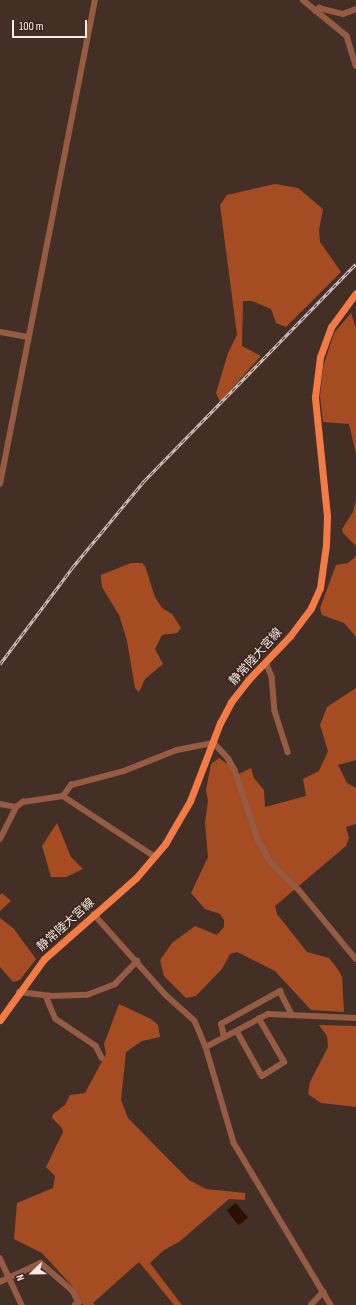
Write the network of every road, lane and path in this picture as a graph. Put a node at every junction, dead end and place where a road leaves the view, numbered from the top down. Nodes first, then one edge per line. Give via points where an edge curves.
1 (95, 0) edge
2 (303, 0) edge
3 (356, 9) edge
4 (315, 11) junction
5 (356, 66) edge
6 (356, 293) edge
7 (0, 332) edge
8 (28, 337) junction
9 (0, 484) edge
10 (266, 662) junction
11 (214, 743) junction
12 (288, 752) dead end
13 (63, 796) junction
14 (0, 804) edge
15 (16, 807) junction
16 (0, 840) edge
17 (154, 856) junction
18 (94, 914) junction
19 (356, 959) edge
20 (137, 961) junction
21 (19, 992) junction
22 (46, 996) junction
23 (292, 1015) junction
24 (356, 1018) edge
25 (259, 1019) junction
26 (0, 1020) edge
27 (238, 1031) junction
28 (224, 1037) junction
29 (206, 1047) junction
30 (102, 1058) dead end
31 (0, 1258) edge
32 (10, 1278) junction
33 (0, 1282) edge
34 (323, 1292) junction
35 (22, 1303) edge
36 (14, 1305) edge
37 (75, 1305) edge
38 (311, 1305) edge
39 (331, 1305) edge

1 - 8 street
2 - 4 street
3 - 4 street via 343,14 319,8
4 - 5 street via 347,36
6 - 10 main road, 静常陸大宮線 via 331,327 320,357 315,397 327,516 320,588 300,624
7 - 8 street
8 - 9 street
10 - 11 main road, 静常陸大宮線 via 234,697 220,723
10 - 12 street via 272,677 275,711
11 - 13 street via 177,750 124,771 72,785
11 - 17 main road, 静常陸大宮線 via 190,801 168,839
11 - 19 street via 235,770 258,839 270,861 299,890
13 - 15 street via 23,802
13 - 17 street
14 - 15 street
15 - 16 street
17 - 18 main road, 静常陸大宮線 via 136,878
18 - 20 street
18 - 21 main road, 静常陸大宮線 via 44,959
20 - 22 street via 122,980 109,987 87,995
20 - 29 street via 165,994 195,1021
21 - 22 street
21 - 26 main road, 静常陸大宮線
22 - 30 street via 56,1019 96,1046
23 - 24 street
23 - 25 street via 268,1014
23 - 28 street via 280,991 221,1024
25 - 27 street
25 - 27 street via 284,1062 262,1076
27 - 28 street
28 - 29 street
29 - 34 street via 234,1143
31 - 32 street
32 - 33 street
32 - 35 street
32 - 37 street via 41,1263 73,1291 79,1303
34 - 38 street
34 - 39 street
35 - 36 street

